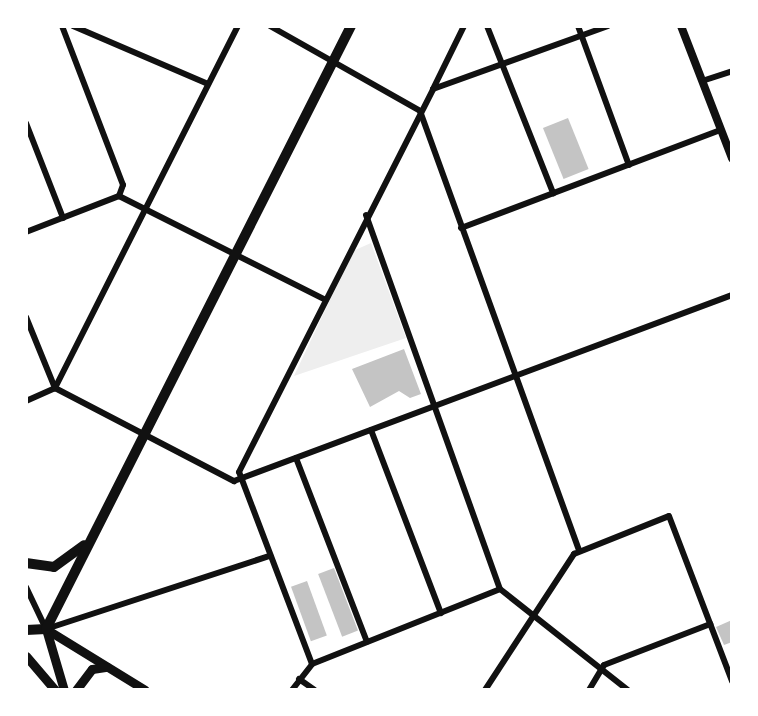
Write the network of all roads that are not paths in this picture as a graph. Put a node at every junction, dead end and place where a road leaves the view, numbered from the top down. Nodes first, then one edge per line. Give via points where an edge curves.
1 (62, 26) edge
2 (73, 26) edge
3 (237, 26) edge
4 (270, 26) edge
5 (351, 26) edge
6 (464, 26) edge
7 (487, 26) edge
8 (578, 26) edge
9 (608, 26) edge
10 (681, 26) edge
11 (582, 37) junction
12 (333, 60) junction
13 (503, 65) junction
14 (732, 71) edge
15 (702, 81) junction
16 (208, 84) junction
17 (433, 89) junction
18 (420, 111) junction
19 (26, 123) edge
20 (721, 130) junction
21 (732, 158) edge
22 (629, 165) junction
23 (553, 193) junction
24 (119, 196) junction
25 (145, 208) junction
26 (366, 215) junction
27 (63, 218) junction
28 (461, 228) junction
29 (26, 232) edge
30 (234, 254) junction
31 (732, 295) edge
32 (324, 299) junction
33 (26, 317) edge
34 (515, 376) junction
35 (55, 388) junction
36 (26, 401) edge
37 (433, 407) junction
38 (370, 430) junction
39 (141, 432) junction
40 (296, 458) junction
41 (241, 478) junction
42 (89, 540) junction
43 (579, 550) junction
44 (270, 556) junction
45 (26, 563) edge
46 (26, 587) edge
47 (499, 589) junction
48 (441, 613) junction
49 (532, 614) junction
50 (710, 624) junction
51 (46, 629) junction
52 (26, 630) edge
53 (367, 642) junction
54 (26, 656) edge
55 (312, 664) junction
56 (604, 665) junction
57 (109, 667) junction
58 (299, 680) junction
59 (732, 681) edge
60 (55, 690) edge
61 (64, 690) edge
62 (76, 690) edge
63 (145, 690) edge
64 (292, 690) edge
65 (316, 690) edge
66 (485, 690) edge
67 (589, 690) edge
68 (628, 690) edge

1 - 24 street via 123,185
2 - 16 street
3 - 16 street
4 - 12 street
5 - 12 main road
6 - 17 street
7 - 13 street
8 - 11 street
9 - 11 street
10 - 15 street
11 - 13 street
11 - 22 street
12 - 18 street
12 - 30 main road
13 - 17 street
13 - 23 street
14 - 15 street
15 - 20 street
16 - 25 street
17 - 18 street
18 - 26 street
18 - 28 street
19 - 27 street
20 - 21 street
20 - 22 street
22 - 23 street
23 - 28 street
24 - 25 street
24 - 27 street
25 - 30 street
25 - 35 street
26 - 32 street
26 - 37 street
27 - 29 street
28 - 34 street
30 - 32 street
30 - 39 main road
31 - 34 street
32 - 41 street
33 - 35 street
34 - 37 street
34 - 43 street
35 - 36 street
35 - 39 street
37 - 38 street
37 - 47 street
38 - 40 street
38 - 48 street
39 - 41 street via 234,481
39 - 42 main road
40 - 41 street
40 - 53 street
41 - 44 street
42 - 45 main road via 54,567
42 - 51 main road
43 - 49 street
43 - 50 street via 669,516
44 - 51 street
44 - 55 street
46 - 51 street
47 - 48 street
47 - 49 street
48 - 53 street
49 - 56 street
49 - 66 street
50 - 56 street
50 - 59 street
51 - 52 main road
51 - 57 main road
51 - 61 main road
53 - 55 street
54 - 60 main road
55 - 58 street
56 - 67 street
56 - 68 street
57 - 62 main road via 92,669
57 - 63 main road
58 - 64 street
58 - 65 street

